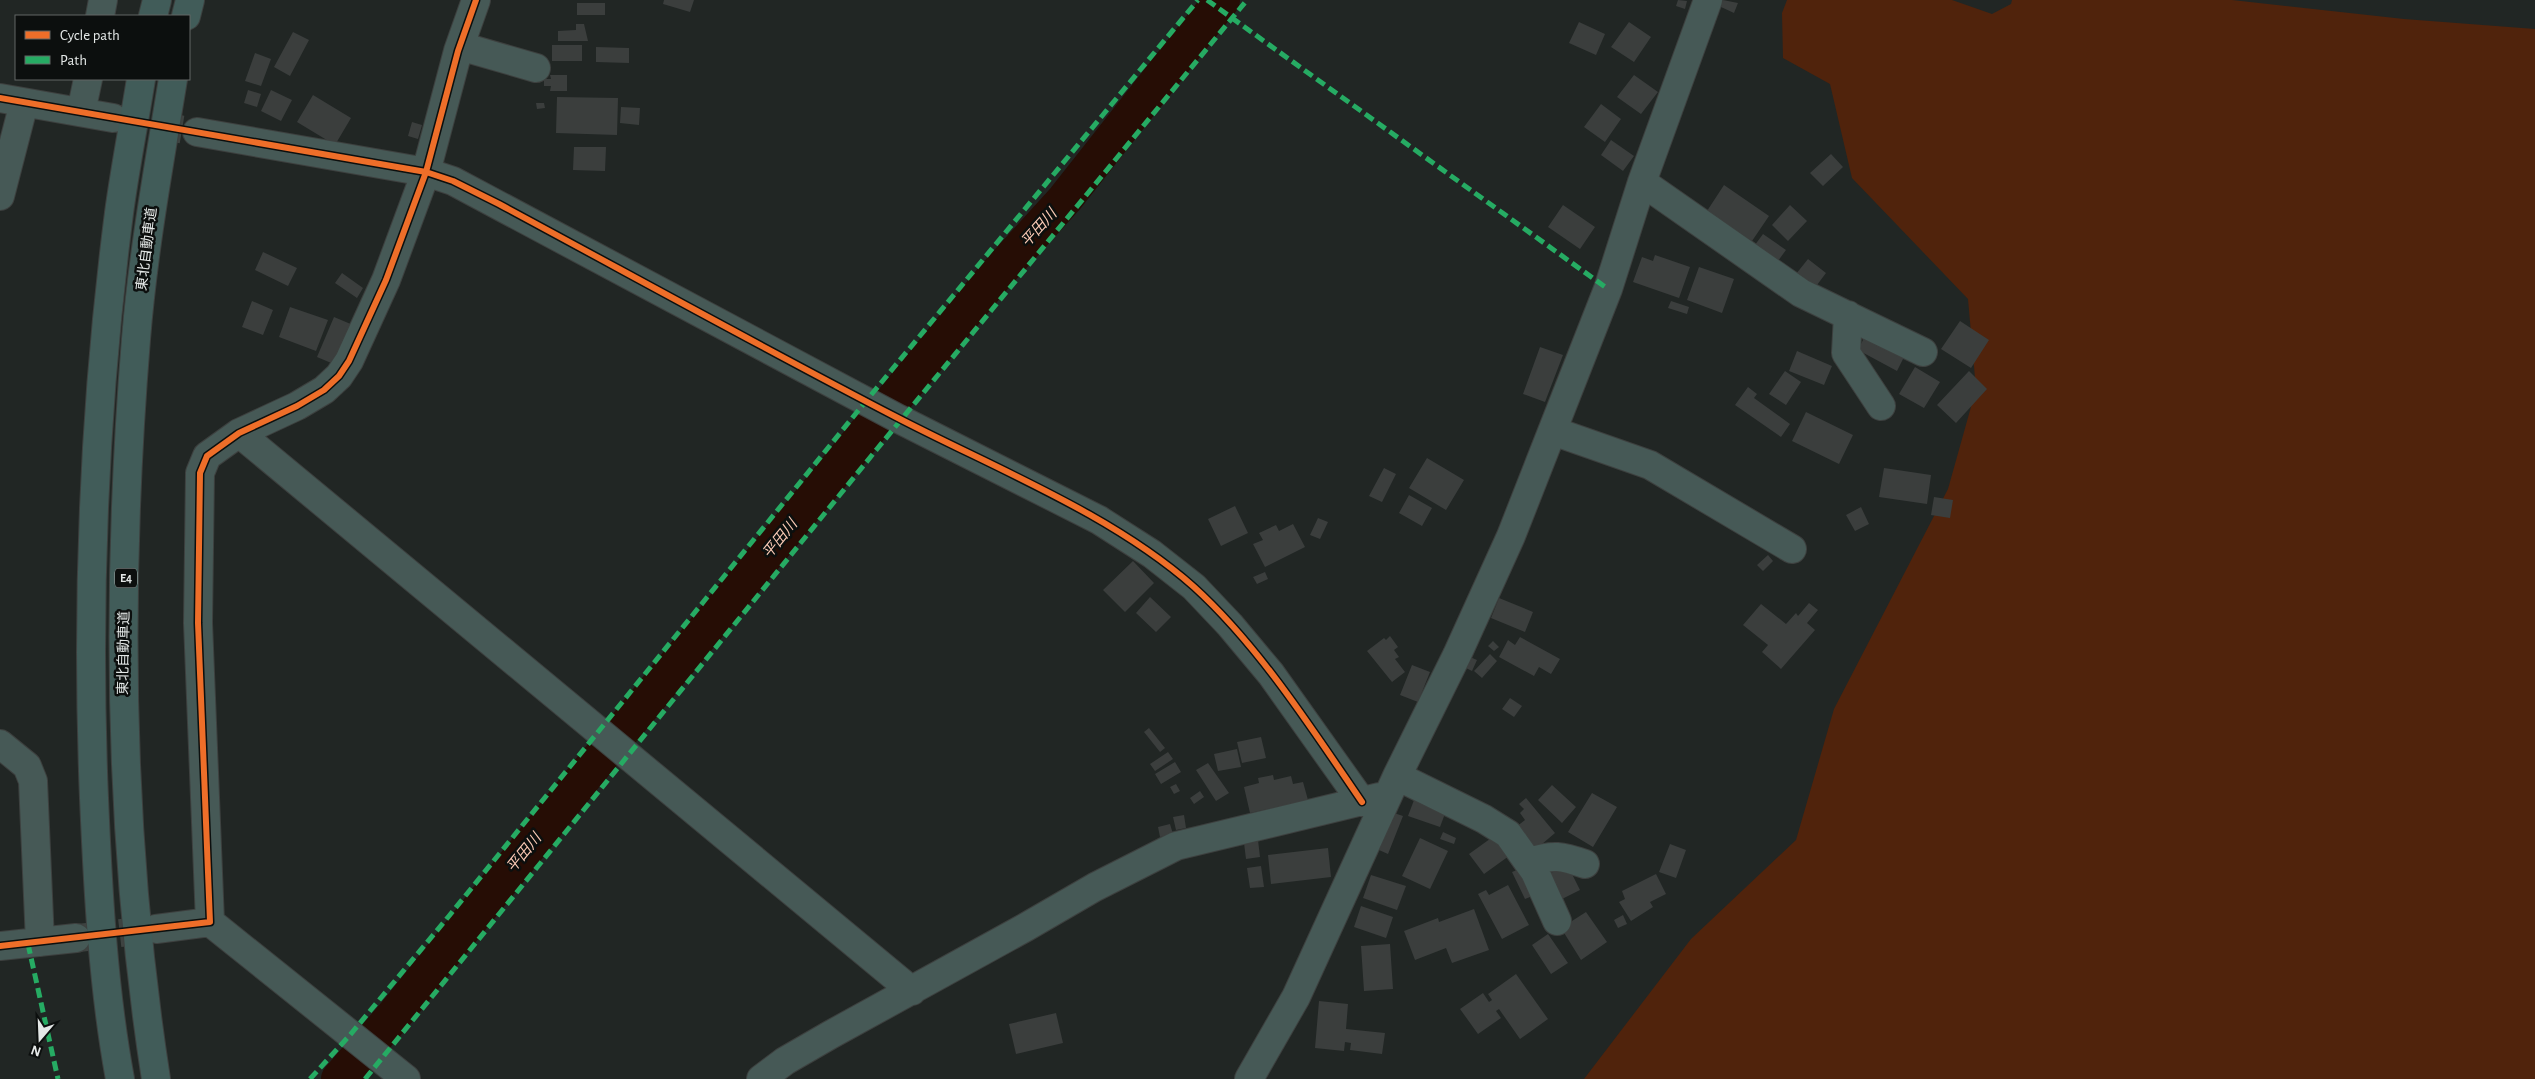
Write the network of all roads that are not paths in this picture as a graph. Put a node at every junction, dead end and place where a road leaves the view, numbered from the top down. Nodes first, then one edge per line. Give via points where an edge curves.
1 (103, 0) edge
2 (157, 0) edge
3 (190, 0) edge
4 (476, 0) edge
5 (1708, 0) edge
6 (100, 15) edge
7 (153, 15) edge
8 (186, 15) edge
9 (460, 46) junction
10 (536, 68) dead end
11 (88, 80) edge
12 (141, 80) edge
13 (173, 80) edge
14 (12, 101) edge
15 (81, 112) junction
16 (113, 118) tunnel mouth
17 (197, 132) tunnel mouth
18 (426, 172) junction
19 (1642, 182) junction
20 (0, 196) edge
21 (1848, 315) junction
22 (1923, 352) dead end
23 (1880, 406) dead end
24 (1553, 431) junction
25 (239, 433) junction
26 (1792, 550) dead end
27 (0, 744) edge
28 (1393, 784) junction
29 (1362, 802) junction
30 (1529, 862) junction
31 (1585, 864) dead end
32 (1557, 921) dead end
33 (210, 922) junction
34 (156, 929) tunnel mouth
35 (76, 938) tunnel mouth
36 (40, 942) junction
37 (0, 946) edge
38 (912, 991) junction
39 (120, 1079) edge
40 (156, 1079) edge
41 (406, 1079) edge
42 (762, 1079) edge
43 (1249, 1079) edge

1 - 6 street
2 - 7 highway
3 - 8 highway
4 - 9 street
5 - 19 street
9 - 10 street
9 - 18 street
11 - 15 street
12 - 39 highway via 119,212 104,345 92,534 90,694 98,894
13 - 40 highway, 東北自動車道 / E4 via 136,337 127,493 124,685 133,894
14 - 15 street
14 - 20 street
15 - 16 street
17 - 18 street
18 - 25 street via 372,314 339,376 324,390 297,406
18 - 29 street via 453,181 499,204 899,419 1099,520 1152,554 1194,587 1230,625 1271,674
19 - 21 street via 1801,293
19 - 24 street via 1608,289
21 - 22 street
21 - 23 street via 1846,353
24 - 26 street via 1650,465
24 - 28 street via 1511,536
25 - 33 street via 207,456 200,473 198,623
25 - 38 street
27 - 36 street via 27,766 33,781
28 - 29 street
28 - 30 street via 1484,819 1508,834
28 - 43 street via 1296,997
29 - 38 street via 1176,846 1095,886
30 - 31 street via 1555,856
30 - 32 street
33 - 34 street
33 - 41 street
35 - 36 street
36 - 37 street
38 - 42 street via 785,1061

